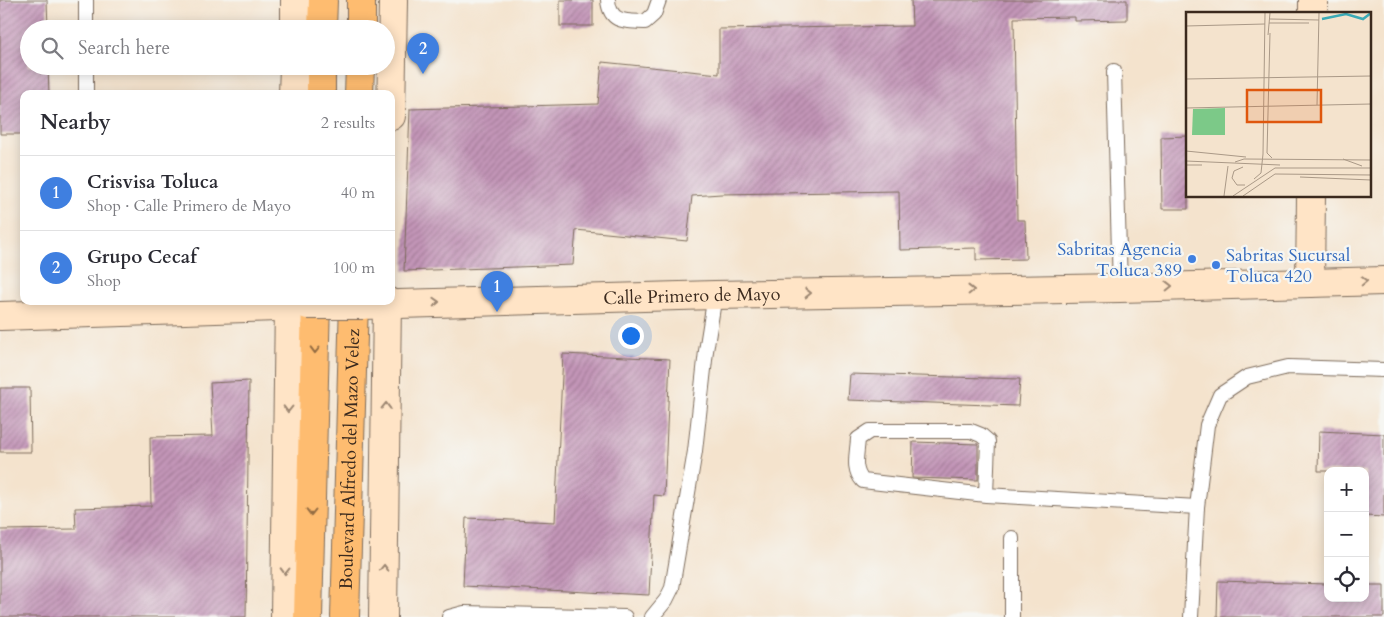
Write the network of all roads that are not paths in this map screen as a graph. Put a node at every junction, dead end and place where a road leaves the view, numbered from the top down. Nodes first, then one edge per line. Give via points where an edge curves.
1 (86, 0) edge
2 (295, 0) edge
3 (323, 0) edge
4 (361, 0) edge
5 (393, 0) edge
6 (608, 0) edge
7 (659, 0) edge
8 (86, 20) edge
9 (294, 20) edge
10 (322, 20) edge
11 (361, 20) edge
12 (393, 20) edge
13 (1114, 71) dead end
14 (86, 75) edge
15 (294, 75) edge
16 (321, 75) edge
17 (360, 75) edge
18 (392, 75) edge
19 (86, 90) edge
20 (293, 90) edge
21 (321, 90) edge
22 (359, 90) edge
23 (391, 90) edge
24 (1311, 198) edge
25 (1384, 281) edge
26 (1310, 283) junction
27 (1120, 288) junction
28 (715, 295) junction
29 (395, 302) edge
30 (276, 305) edge
31 (301, 305) edge
32 (301, 305) edge
33 (373, 305) edge
34 (373, 305) edge
35 (0, 316) edge
36 (1384, 370) edge
37 (986, 495) junction
38 (1197, 507) junction
39 (1012, 538) dead end
40 (285, 617) edge
41 (308, 617) edge
42 (345, 617) edge
43 (383, 617) edge
44 (449, 617) edge
45 (625, 617) edge
46 (652, 617) edge
47 (1012, 617) edge
48 (1191, 617) edge

1 - 8 lane
2 - 9 main road
3 - 10 main road
4 - 11 main road
5 - 12 main road
6 - 7 lane via 612,15 619,20 645,22 654,14
13 - 27 lane
14 - 19 lane
15 - 20 main road
16 - 21 main road
17 - 22 main road
18 - 23 main road
24 - 26 main road
26 -> 25 main road, Calle Primero de Mayo
27 -> 26 main road, Calle Primero de Mayo
28 -> 27 main road, Calle Primero de Mayo
29 -> 28 main road, Calle Primero de Mayo
28 - 46 lane via 695,450 672,588
30 - 35 main road, Calle Primero de Mayo
31 -> 40 main road
32 -> 41 main road, Boulevard Alfredo del Mazo Velez
33 - 42 main road, Boulevard Alfredo del Mazo Velez
43 -> 34 main road, Boulevard Alfredo del Mazo Velez
36 - 38 lane via 1288,367 1247,377 1220,395 1208,426
37 - 37 lane via 988,441 981,435 971,431 870,431 858,439 856,469 864,481
37 - 38 lane
38 - 48 lane
39 - 47 lane
44 - 45 lane via 464,613

